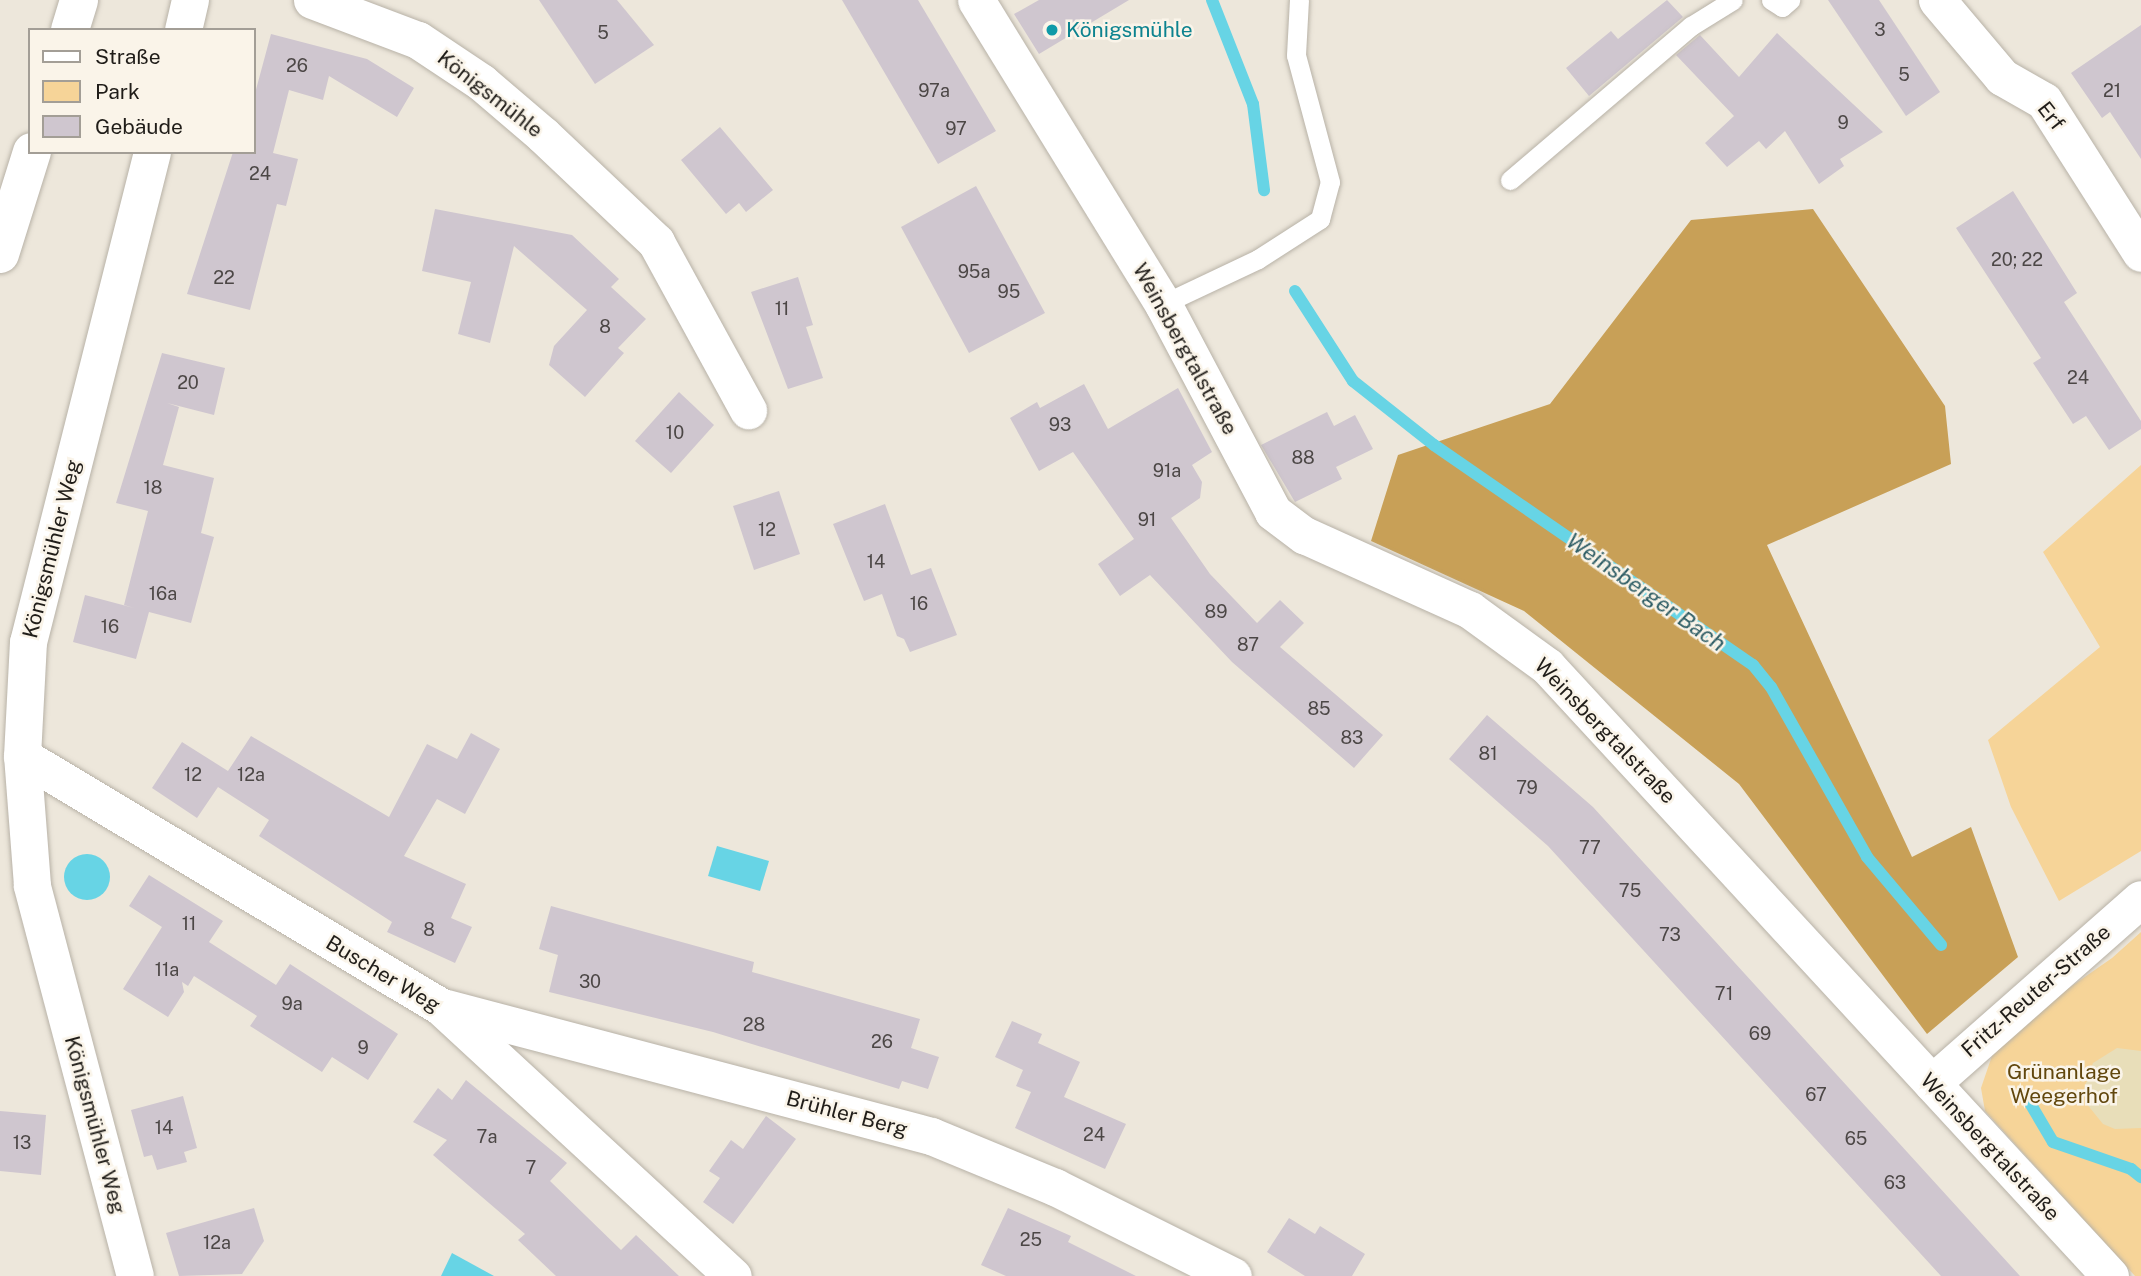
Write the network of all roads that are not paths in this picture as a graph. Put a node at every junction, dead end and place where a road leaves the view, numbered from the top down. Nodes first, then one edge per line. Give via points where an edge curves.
1 (79, 0) edge
2 (190, 0) edge
3 (312, 0) edge
4 (976, 0) edge
5 (1299, 0) edge
6 (1733, 0) edge
7 (1771, 0) edge
8 (1790, 0) edge
9 (1937, 0) edge
10 (71, 28) edge
11 (183, 28) edge
12 (31, 154) edge
13 (151, 154) edge
14 (1510, 180) dead end
15 (2141, 253) edge
16 (0, 254) edge
17 (1163, 304) junction
18 (748, 410) dead end
19 (22, 756) junction
20 (2141, 899) edge
21 (441, 1007) junction
22 (1931, 1083) junction
23 (128, 1274) edge
24 (733, 1276) edge
25 (1233, 1276) edge
26 (2110, 1276) edge

1 - 10 main road
2 - 11 street
3 - 18 street, Königsmühle via 418,40 481,82 543,135 656,242
4 - 17 street, Weinsbergtalstraße
5 - 17 lane via 1296,55 1330,182 1320,219 1258,259
6 - 14 lane via 1691,26
7 - 8 lane via 1782,7
9 - 15 street, Erf via 2002,77 2044,101
12 - 16 main road
13 - 19 street, Königsmühler Weg via 28,642
17 - 22 street, Weinsbergtalstraße via 1273,512 1304,535 1470,610 1547,666
19 - 21 street, Buscher Weg
19 - 23 street, Königsmühler Weg via 32,886
20 - 22 street, Fritz-Reuter-Straße
21 - 24 street, Buscher Weg
21 - 25 street, Brühler Berg via 931,1136 1055,1187
22 - 26 street, Weinsbergtalstraße

